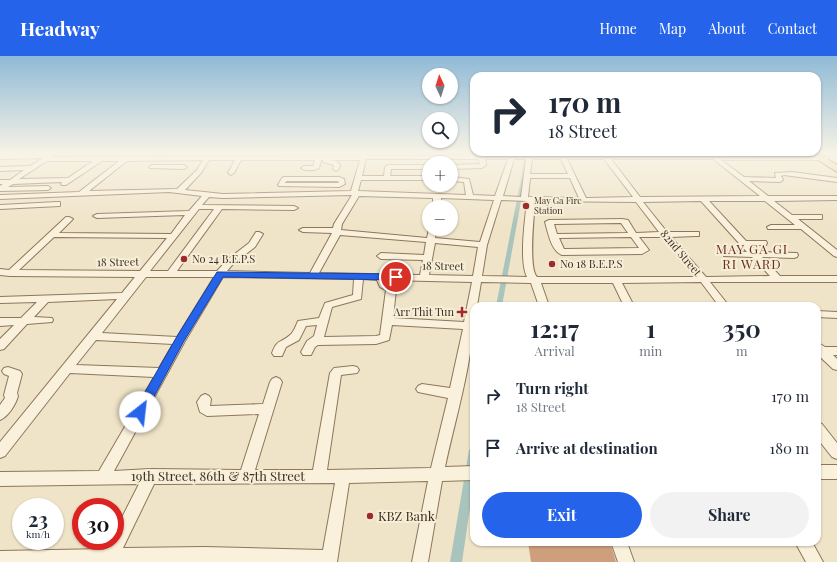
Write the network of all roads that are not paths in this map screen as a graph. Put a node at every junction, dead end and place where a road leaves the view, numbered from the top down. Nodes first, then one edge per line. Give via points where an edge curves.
1 (527, 176) edge
2 (572, 176) edge
3 (19, 177) edge
4 (73, 177) edge
5 (103, 177) edge
6 (194, 177) edge
7 (506, 177) edge
8 (620, 177) edge
9 (739, 177) edge
10 (778, 177) edge
11 (808, 177) edge
12 (359, 178) joint
13 (387, 178) joint
14 (422, 178) edge
15 (458, 179) edge
16 (742, 179) junction
17 (69, 180) junction
18 (837, 180) edge
19 (12, 181) junction
20 (0, 182) edge
21 (60, 187) junction
22 (0, 189) edge
23 (309, 189) junction
24 (179, 191) junction
25 (82, 193) junction
26 (356, 193) junction
27 (206, 195) junction
28 (50, 196) junction
29 (437, 196) junction
30 (0, 197) edge
31 (470, 197) junction
32 (499, 198) junction
33 (767, 198) junction
34 (837, 198) edge
35 (637, 199) junction
36 (703, 199) junction
37 (437, 200) edge
38 (526, 200) junction
39 (584, 200) junction
40 (57, 204) dead end
41 (0, 207) edge
42 (220, 208) junction
43 (294, 208) dead end
44 (193, 210) junction
45 (97, 216) dead end
46 (791, 217) junction
47 (819, 217) dead end
48 (69, 219) dead end
49 (771, 227) dead end
50 (803, 227) junction
51 (303, 230) dead end
52 (337, 231) junction
53 (259, 234) dead end
54 (696, 234) dead end
55 (52, 235) junction
56 (633, 235) junction
57 (665, 235) junction
58 (173, 236) junction
59 (431, 236) edge
60 (554, 236) junction
61 (430, 240) junction
62 (744, 243) junction
63 (764, 243) dead end
64 (483, 245) junction
65 (728, 254) dead end
66 (755, 254) junction
67 (837, 254) edge
68 (381, 256) dead end
69 (794, 256) dead end
70 (427, 258) junction
71 (0, 272) edge
72 (10, 273) junction
73 (142, 273) junction
74 (171, 273) junction
75 (220, 274) junction
76 (313, 275) junction
77 (359, 276) junction
78 (381, 277) junction
79 (424, 278) junction
80 (478, 278) junction
81 (616, 279) junction
82 (703, 279) junction
83 (777, 279) junction
84 (837, 279) edge
85 (535, 280) junction
86 (126, 296) junction
87 (46, 298) junction
88 (0, 300) edge
89 (474, 302) edge
90 (543, 302) edge
91 (628, 302) edge
92 (721, 302) edge
93 (821, 314) edge
94 (837, 314) edge
95 (48, 320) dead end
96 (24, 321) junction
97 (323, 321) junction
98 (388, 321) junction
99 (470, 321) edge
100 (0, 322) edge
101 (469, 326) junction
102 (94, 336) junction
103 (180, 341) junction
104 (316, 341) junction
105 (0, 346) edge
106 (821, 350) edge
107 (837, 351) edge
108 (308, 352) dead end
109 (821, 352) edge
110 (278, 353) dead end
111 (837, 366) edge
112 (67, 369) junction
113 (353, 370) dead end
114 (8, 371) dead end
115 (162, 373) junction
116 (276, 382) dead end
117 (422, 389) dead end
118 (456, 394) junction
119 (205, 399) dead end
120 (267, 408) junction
121 (0, 415) edge
122 (821, 433) edge
123 (0, 452) edge
124 (837, 453) edge
125 (821, 472) edge
126 (837, 472) edge
127 (470, 473) edge
128 (436, 475) junction
129 (104, 476) junction
130 (150, 476) junction
131 (319, 476) junction
132 (343, 476) junction
133 (246, 477) junction
134 (0, 479) edge
135 (620, 546) edge
136 (805, 546) edge
137 (0, 559) edge
138 (109, 559) edge
139 (227, 559) edge
140 (329, 560) edge
141 (420, 562) edge
142 (626, 562) edge
143 (815, 562) edge

1 - 38 street
2 - 39 street
3 - 19 street
4 - 17 street
5 - 25 street
6 - 24 street
7 - 32 street
8 - 35 street, 82nd Street
9 - 16 street
10 - 16 street via 780,180
11 - 18 street
12 - 13 street
12 - 26 street
13 - 14 street
15 - 31 street via 466,180
16 - 33 street
17 - 19 street
17 - 21 street
19 - 20 street
19 - 22 street
21 - 22 street
21 - 28 street
23 - 23 street via 341,185 342,180 286,179 281,184
23 - 26 street
23 - 27 street
24 - 25 street
24 - 27 street
25 - 28 street
26 - 29 street
26 - 52 street via 338,224
27 - 44 street
28 - 30 street
29 - 31 street
29 - 37 street
31 - 32 street
32 - 38 street
32 - 64 street
33 - 34 street
33 - 36 street
33 - 46 street
35 - 36 street
35 - 39 street
35 - 57 street, 82nd Street
36 - 62 street
38 - 39 street
38 - 85 street via 529,217 527,250 530,274
40 - 41 street
42 - 43 street
42 - 44 street
42 - 74 street
44 - 45 street
44 - 58 street
46 - 47 street
46 - 50 street
48 - 55 street
49 - 50 street
50 - 67 street
51 - 52 street
52 - 61 street
52 - 76 street
53 - 75 street via 252,246 230,262
54 - 57 street
55 - 58 street
55 - 72 street
56 - 57 street
56 - 60 street
56 - 60 street via 622,221 549,222
56 - 60 street via 645,250 562,252
57 - 82 street, 82nd Street
58 - 73 street
59 - 61 street
61 - 64 street
61 - 70 street
62 - 63 street
62 - 66 street
64 - 80 street
65 - 66 street
66 - 69 street
66 - 83 street
68 - 70 street
70 - 79 street
71 - 72 street, 18 Street
72 - 73 street, 18 Street
73 - 74 street, 18 Street
73 - 86 street
74 - 75 street, 18 Street
75 - 76 street, 18 Street
75 - 103 street
76 - 77 street, 18 Street
77 - 78 street, 18 Street
77 - 97 street via 358,297 328,305
78 - 79 street, 18 Street
78 - 98 street via 383,285 390,287 391,290
79 - 80 street, 18 Street
80 - 85 street, 18 Street
80 - 89 street
81 - 82 street, 18 Street
81 - 85 street, 18 Street
81 - 91 street
82 - 83 street, 18 Street
82 - 92 street, 82nd Street
83 - 84 street, 18 Street
85 - 90 street
86 - 87 street
86 - 102 street
87 - 88 street
87 - 96 street
93 - 94 street
95 - 96 street
96 - 100 street
96 - 105 street
97 - 104 street
97 - 110 street via 302,323 294,337 281,345
98 - 101 street
98 - 104 street via 387,335 382,339
99 - 101 street
101 - 118 street
102 - 103 street
102 - 112 street
103 - 115 street
104 - 108 street via 310,344
106 - 107 street
109 - 111 street
112 - 115 street
112 - 123 street
113 - 131 street via 336,373
114 - 121 street via 16,374 10,390 12,396
115 - 129 street
116 - 120 street
117 - 118 street
118 - 128 street
119 - 120 street via 204,408 207,411
120 - 133 street
122 - 124 street
125 - 126 street
127 - 128 street, 19th Street, 86th & 87th Street
128 - 132 street, 19th Street, 86th & 87th Street
128 - 141 street
129 - 130 street, 19th Street, 86th & 87th Street
129 - 134 street, 19th Street, 86th & 87th Street
130 - 133 street, 19th Street, 86th & 87th Street
130 - 138 street
131 - 132 street, 19th Street, 86th & 87th Street
131 - 133 street, 19th Street, 86th & 87th Street
132 - 140 street
135 - 142 street
136 - 143 street
137 - 138 street
138 - 139 street
139 - 140 street

